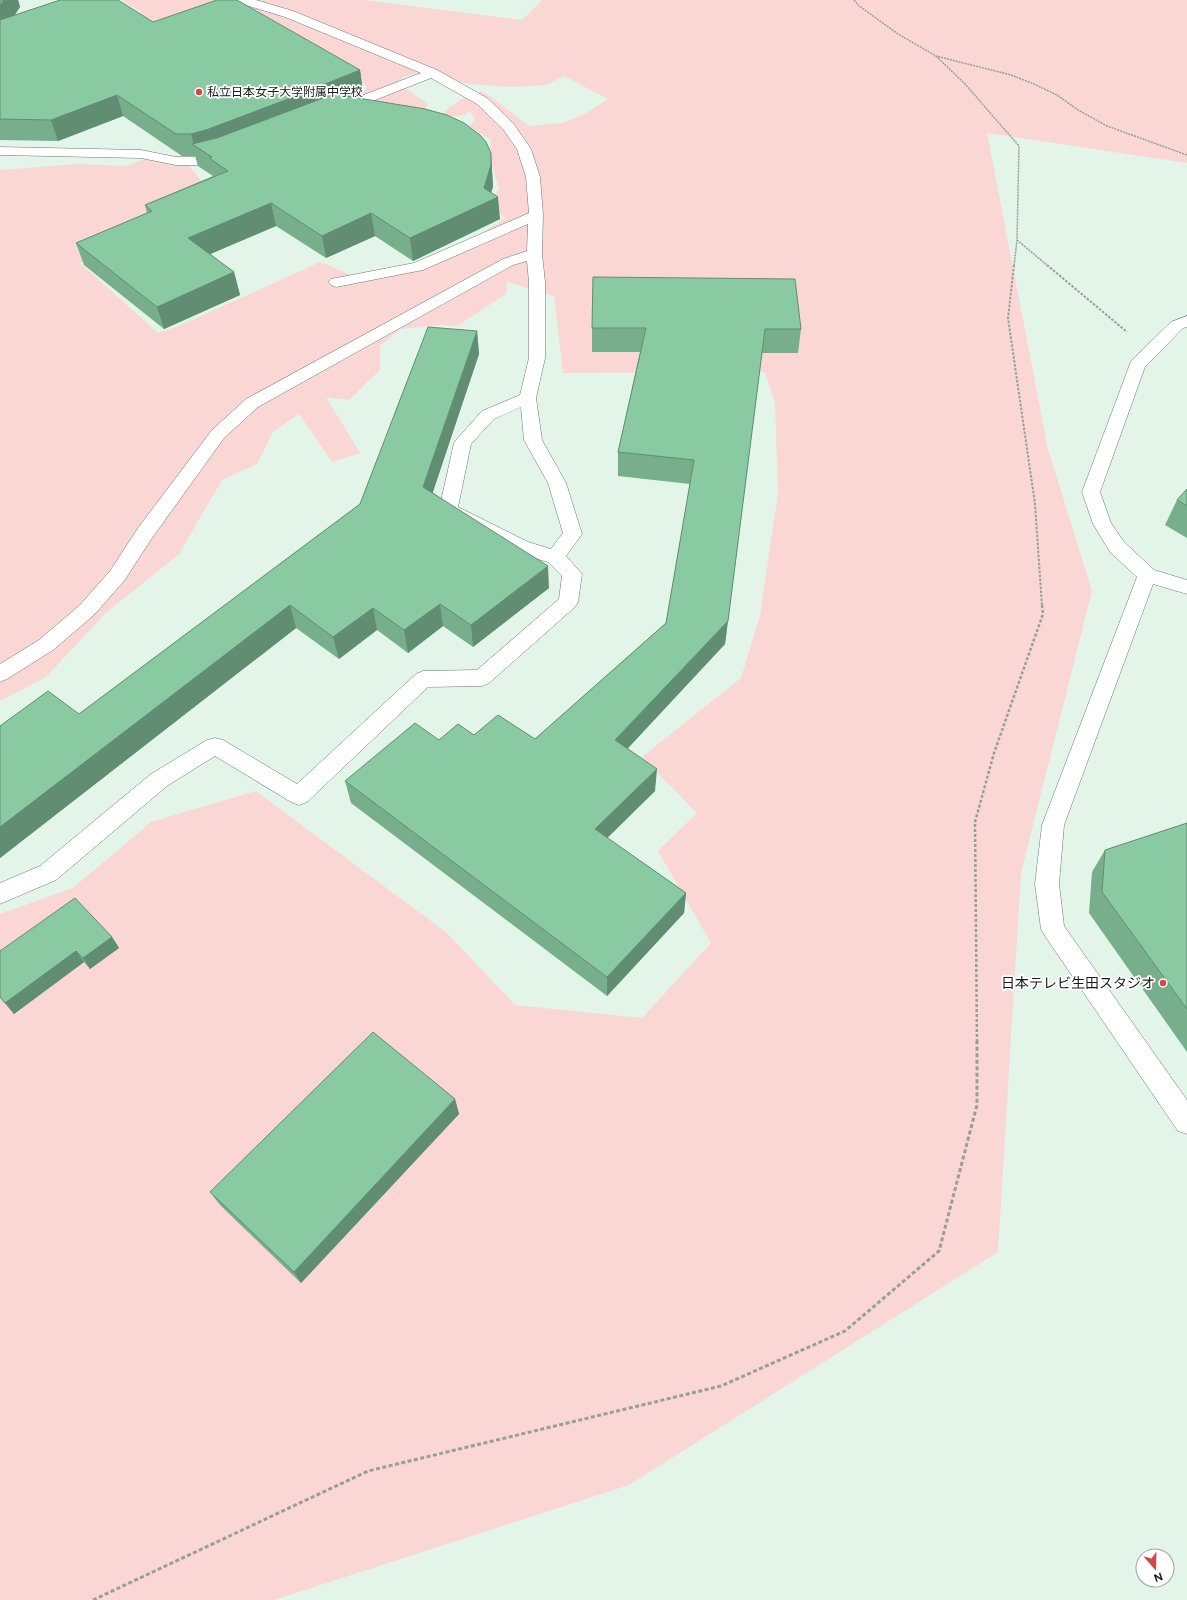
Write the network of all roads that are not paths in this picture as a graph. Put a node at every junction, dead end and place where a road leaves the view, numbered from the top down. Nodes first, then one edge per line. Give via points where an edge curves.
1 (243, 0) edge
2 (432, 73) junction
3 (327, 114) edge
4 (239, 148) edge
5 (0, 151) edge
6 (536, 215) junction
7 (534, 254) junction
8 (336, 282) dead end
9 (1187, 321) edge
10 (528, 398) junction
11 (555, 557) junction
12 (1147, 575) junction
13 (1187, 587) edge
14 (0, 674) edge
15 (0, 894) edge
16 (1187, 1122) edge

1 - 2 street via 289,14
2 - 3 street
2 - 6 street via 482,101 512,132 524,149 533,177
4 - 5 street via 196,162 141,154
6 - 7 street
6 - 8 street via 418,267
7 - 10 street via 537,282 537,358
7 - 14 street via 508,262 252,404 218,434 145,533 117,576 87,610 46,645
9 - 12 street via 1177,325 1138,364 1091,492 1102,524 1113,542
10 - 11 street via 533,440 557,483 573,534
10 - 11 street via 488,415 462,443 448,510 521,547
11 - 15 street via 572,574 568,602 482,678 423,679 299,796 215,746 159,780 48,873
12 - 13 street
12 - 16 street via 1054,825 1047,884 1053,929

